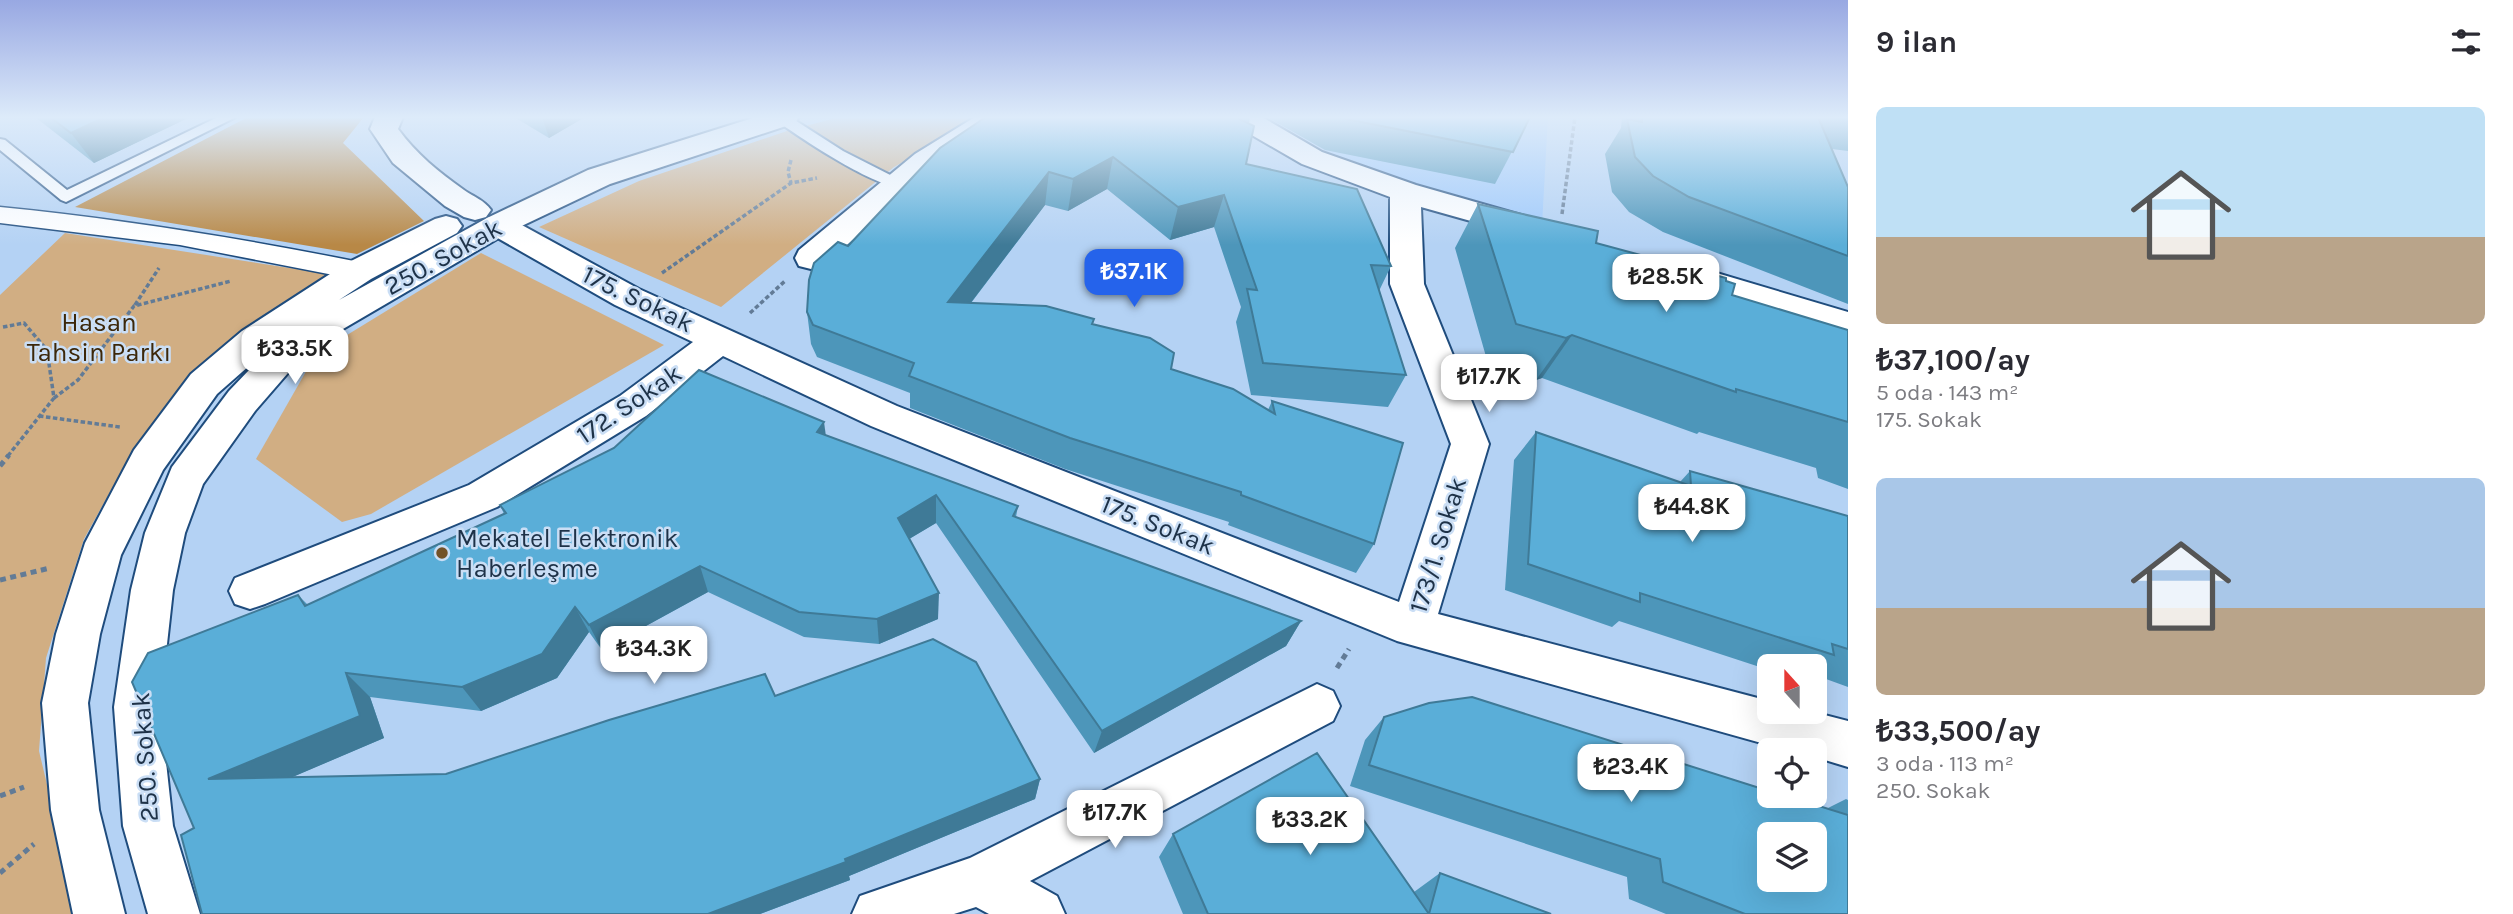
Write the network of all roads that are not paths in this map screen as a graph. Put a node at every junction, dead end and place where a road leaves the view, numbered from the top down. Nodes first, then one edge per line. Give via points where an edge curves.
1 (20, 160) edge
2 (142, 160) edge
3 (406, 160) edge
4 (588, 160) edge
5 (845, 160) edge
6 (927, 160) edge
7 (1317, 160) edge
8 (898, 183) junction
9 (1405, 192) junction
10 (0, 215) edge
11 (487, 218) junction
12 (1558, 236) edge
13 (811, 258) road end
14 (1649, 264) edge
15 (359, 271) junction
16 (1848, 324) edge
17 (721, 339) junction
18 (250, 591) dead end
19 (1412, 627) junction
20 (1317, 706) road end
21 (1848, 744) edge
22 (979, 880) junction
23 (99, 914) edge
24 (174, 914) edge
25 (878, 914) edge
26 (1039, 914) edge

1 - 2 lane via 66,197
3 - 11 street, 175. Sokak
4 - 11 street, 250. Sokak via 566,166
5 - 8 lane
6 - 8 street
7 - 9 street
8 - 13 street
9 - 12 street
9 - 19 street, 173/1. Sokak via 1408,284 1470,444
10 - 15 street via 178,239
11 - 15 street, 250. Sokak
11 - 17 street, 175. Sokak via 627,297
11 - 24 street, 250. Sokak via 281,357 242,401 186,478 165,533 152,590 136,707 148,826
14 - 16 street
15 - 23 street, 250. Sokak via 254,340 204,384 148,461 100,555 65,703 75,810
17 - 18 street, 172. Sokak via 632,406 483,496
17 - 19 street, 175. Sokak via 884,416
19 - 21 street, 175. Sokak
20 - 22 street
22 - 25 street
22 - 26 street

